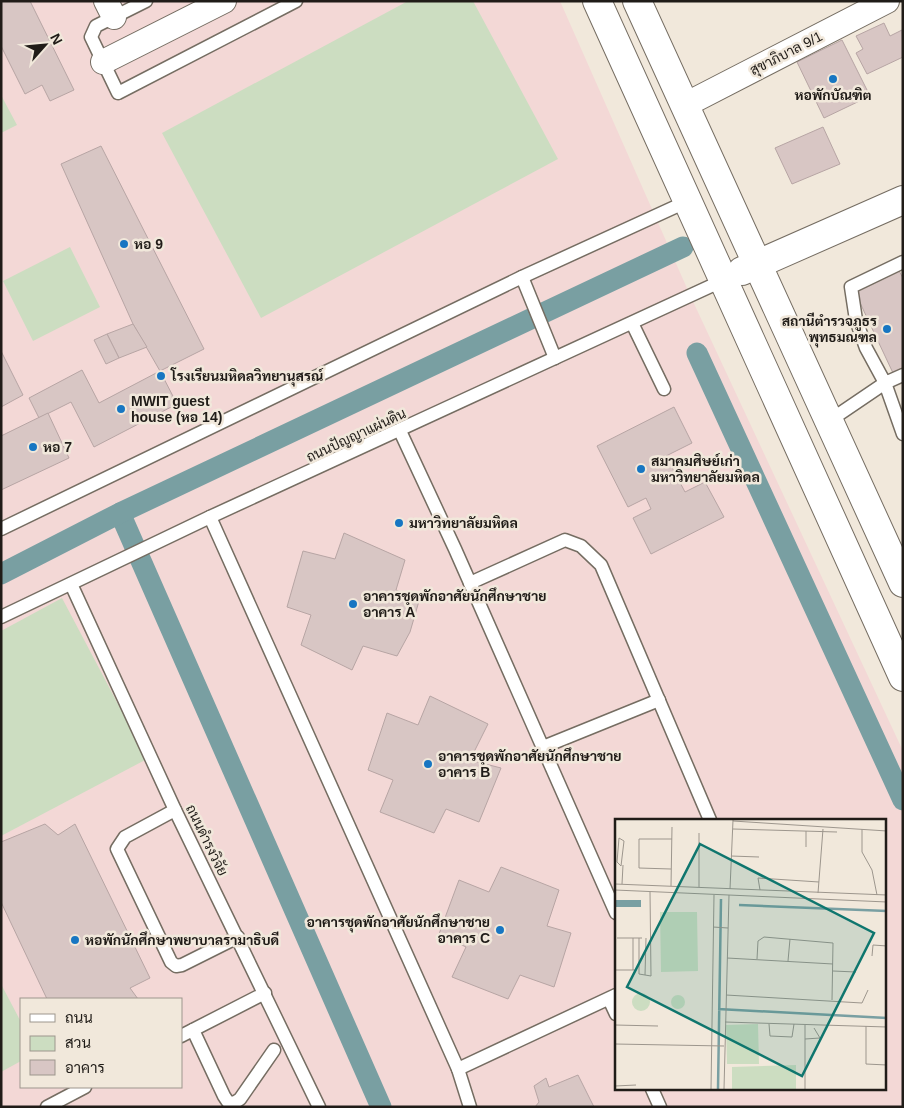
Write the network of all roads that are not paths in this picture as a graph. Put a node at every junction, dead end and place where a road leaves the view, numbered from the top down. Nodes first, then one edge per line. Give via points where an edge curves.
1 (146, 1) edge
2 (224, 1) edge
3 (296, 1) edge
4 (597, 1) edge
5 (637, 1) edge
6 (887, 1) edge
7 (110, 9) edge
8 (103, 62) junction
9 (685, 106) junction
10 (903, 200) edge
11 (688, 201) junction
12 (903, 262) edge
13 (757, 264) junction
14 (522, 277) junction
15 (724, 280) junction
16 (632, 322) junction
17 (555, 358) junction
18 (903, 375) edge
19 (884, 383) junction
20 (664, 389) dead end
21 (829, 421) junction
22 (400, 431) junction
23 (903, 434) edge
24 (210, 517) junction
25 (1, 529) edge
26 (470, 583) junction
27 (903, 583) edge
28 (72, 584) junction
29 (1, 617) edge
30 (903, 677) edge
31 (659, 700) junction
32 (543, 747) junction
33 (175, 810) junction
34 (710, 819) edge
35 (615, 911) edge
36 (238, 937) junction
37 (265, 993) junction
38 (613, 997) edge
39 (193, 1030) junction
40 (182, 1036) edge
41 (274, 1050) dead end
42 (458, 1069) junction
43 (83, 1088) edge
44 (652, 1090) edge
45 (47, 1107) edge
46 (319, 1107) edge
47 (470, 1107) edge
48 (660, 1107) edge

1 - 7 lane
2 - 8 street
3 - 8 lane via 118,93
4 - 11 main road
5 - 9 main road
6 - 9 street, สุขาภิบาล 9/1
7 - 8 lane via 91,37
9 - 13 main road
10 - 13 main road
11 - 14 lane
11 - 15 main road
12 - 19 lane via 851,287 856,320
13 - 15 main road
13 - 21 main road
14 - 17 lane
14 - 25 lane
15 - 16 lane, ถนนปัญญาแผ่นดิน
15 - 30 main road
16 - 17 lane, ถนนปัญญาแผ่นดิน
16 - 20 lane
17 - 22 lane, ถนนปัญญาแผ่นดิน
18 - 19 lane
19 - 21 lane
19 - 23 lane
21 - 27 main road
22 - 24 lane, ถนนปัญญาแผ่นดิน
22 - 26 lane
24 - 28 lane, ถนนปัญญาแผ่นดิน
24 - 42 lane
26 - 31 lane via 565,540 581,546 601,565
26 - 32 lane
28 - 29 lane, ถนนปัญญาแผ่นดิน
28 - 33 lane, ถนนดำรงวิจัย
31 - 32 lane
31 - 34 lane
32 - 35 lane
33 - 36 lane, ถนนดำรงวิจัย
33 - 36 lane via 125,837 117,849 170,962 182,965
36 - 37 lane, ถนนดำรงวิจัย
37 - 39 lane
37 - 46 lane, ถนนดำรงวิจัย
38 - 42 lane
39 - 40 lane
39 - 41 lane via 228,1102 240,1099
42 - 47 lane
43 - 45 lane
44 - 48 lane

